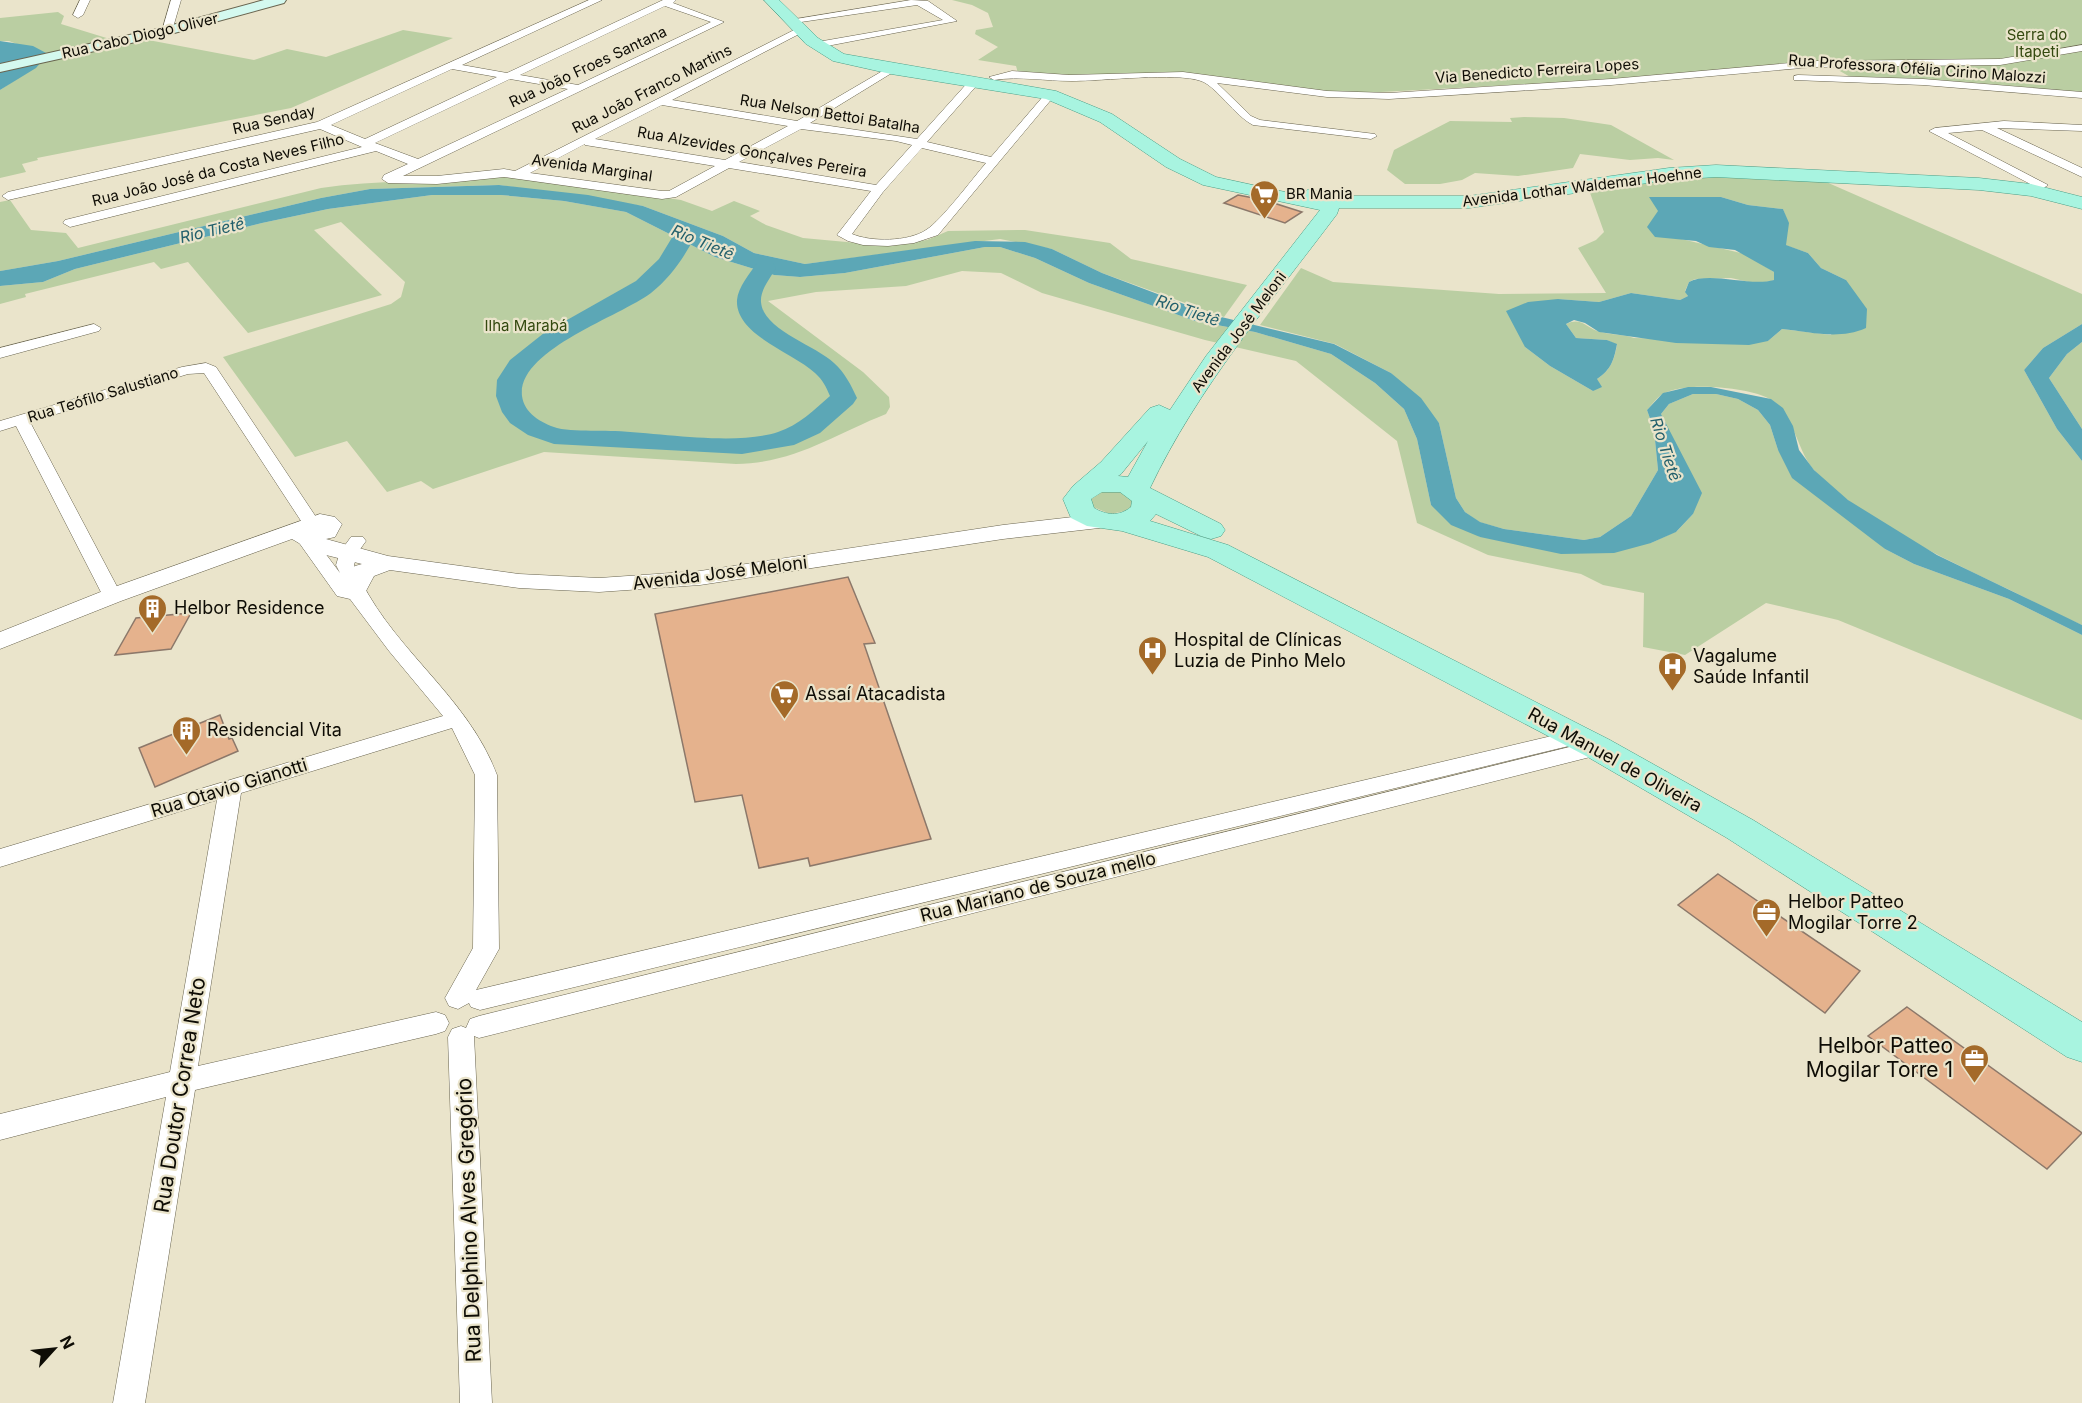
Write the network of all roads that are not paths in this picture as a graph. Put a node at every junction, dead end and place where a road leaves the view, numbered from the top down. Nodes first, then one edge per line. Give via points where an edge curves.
1 (85, 0) edge
2 (176, 0) edge
3 (597, 0) edge
4 (275, 1) edge
5 (773, 1) edge
6 (668, 2) edge
7 (78, 15) dead end
8 (801, 24) junction
9 (167, 32) junction
10 (827, 43) junction
11 (2082, 48) edge
12 (450, 66) junction
13 (0, 68) edge
14 (891, 69) junction
15 (1751, 70) junction
16 (507, 76) junction
17 (994, 77) junction
18 (1205, 77) junction
19 (974, 82) junction
20 (579, 88) junction
21 (1050, 95) junction
22 (2082, 95) edge
23 (661, 101) junction
24 (321, 125) junction
25 (799, 125) junction
26 (1981, 125) junction
27 (2082, 128) edge
28 (1371, 136) dead end
29 (585, 141) junction
30 (920, 142) junction
31 (368, 146) junction
32 (994, 161) junction
33 (416, 163) junction
34 (730, 164) junction
35 (2082, 173) edge
36 (518, 174) junction
37 (388, 179) joint
38 (2042, 185) junction
39 (879, 189) junction
40 (1300, 195) junction
41 (8, 196) dead end
42 (2082, 197) edge
43 (1324, 202) junction
44 (2082, 204) edge
45 (70, 224) dead end
46 (1249, 307) junction
47 (94, 328) dead end
48 (0, 353) edge
49 (1209, 358) junction
50 (21, 420) junction
51 (0, 426) edge
52 (1084, 490) junction
53 (1126, 507) junction
54 (309, 532) junction
55 (1003, 532) junction
56 (352, 547) junction
57 (388, 563) junction
58 (436, 568) junction
59 (357, 590) junction
60 (112, 596) junction
61 (0, 641) edge
62 (458, 719) junction
63 (1587, 743) junction
64 (231, 787) junction
65 (0, 858) edge
66 (469, 999) junction
67 (2082, 1021) edge
68 (459, 1029) junction
69 (2082, 1044) edge
70 (183, 1081) junction
71 (0, 1127) edge
72 (129, 1403) edge
73 (476, 1403) edge

1 - 7 street
2 - 9 street
3 - 12 street, Rua Senday
4 - 9 main road, Rua Cabo Diogo Oliver
5 - 8 main road, Avenida Lothar Waldemar Hoehne
6 - 16 street, Rua João José da Costa Neves Filho
6 - 20 street, Rua João Froes Santana via 719,22
8 - 10 main road, Avenida Lothar Waldemar Hoehne
8 - 10 street, Rua João Franco Martins via 922,2 952,21
8 - 14 main road, Avenida Lothar Waldemar Hoehne via 825,52
8 - 23 street, Rua João Franco Martins
9 - 13 main road, Rua Cabo Diogo Oliver
10 - 17 main road, Avenida Lothar Waldemar Hoehne via 891,63
11 - 15 street, Via Benedicto Ferreira Lopes via 2000,62 1836,63
12 - 16 street
12 - 24 street, Rua Senday
14 - 19 main road, Avenida Lothar Waldemar Hoehne
14 - 25 street
15 - 18 street, Via Benedicto Ferreira Lopes via 1377,97
15 - 22 street, Rua Professora Ofélia Cirino Malozzi via 1790,77 1923,82
16 - 20 street
16 - 31 street, Rua João José da Costa Neves Filho
17 - 18 street, Via Benedicto Ferreira Lopes
17 - 40 main road, Avenida Lothar Waldemar Hoehne via 1084,94 1215,169
18 - 28 street via 1257,123
19 - 21 main road, Avenida Lothar Waldemar Hoehne
19 - 30 street
20 - 33 street, Rua João Froes Santana
21 - 32 street
21 - 40 main road, Avenida Lothar Waldemar Hoehne via 1106,118 1173,163 1210,181
23 - 25 street, Rua Nelson Bettoi Batalha
23 - 29 street, Rua João Franco Martins
24 - 31 street
24 - 41 street, Rua Senday
25 - 30 street, Rua Nelson Bettoi Batalha
25 - 34 street
26 - 27 street
26 - 35 street
26 - 38 street via 1935,131
29 - 34 street, Rua Alzevides Gonçalves Pereira
29 - 36 street, Rua João Franco Martins
30 - 32 street, Rua Nelson Bettoi Batalha
30 - 39 street
31 - 33 street
31 - 45 street, Rua João José da Costa Neves Filho
32 - 39 street via 933,232 924,237 900,241 847,237 843,232
33 - 37 street, Rua João Froes Santana
34 - 36 street, Avenida Marginal via 674,193 662,195
34 - 39 street, Rua Alzevides Gonçalves Pereira
36 - 37 street, Avenida Marginal
38 - 40 main road, Avenida Lothar Waldemar Hoehne via 1948,172 1685,164 1459,196
38 - 42 main road, Avenida Lothar Waldemar Hoehne
40 - 43 main road
40 - 46 main road, Avenida José Meloni via 1310,214
43 - 44 main road, Avenida Lothar Waldemar Hoehne via 1469,202 1716,171 1979,184 2031,190
43 - 46 main road, Avenida José Meloni via 1330,210
46 - 49 main road, Avenida José Meloni
47 - 48 street
49 - 52 main road, Avenida José Meloni via 1111,468
49 - 53 main road, Avenida José Meloni
50 - 51 street, Rua Teófilo Salustiano
50 - 54 street, Rua Teófilo Salustiano via 187,370 207,368
50 - 60 street
52 - 53 main road via 1107,483
52 - 53 main road via 1077,499 1081,512
52 - 55 street, Avenida José Meloni
53 - 55 street, Avenida José Meloni
53 - 63 main road, Rua Manuel de Oliveira via 1226,554
53 - 67 main road, Rua Manuel de Oliveira via 1407,629 1710,789
54 - 56 street via 321,547
54 - 59 street via 344,592
54 - 60 street via 252,547
55 - 58 street, Avenida José Meloni via 700,578 632,584 567,585
56 - 57 street
56 - 58 street via 412,556
56 - 59 street via 344,564
57 - 58 street
57 - 59 street via 364,571
59 - 62 street via 401,652
60 - 61 street
62 - 64 street, Rua Otavio Gianotti
62 - 66 street via 480,756 486,775 486,949
63 - 66 street, Rua Mariano de Souza mello
63 - 68 street, Rua Mariano de Souza mello
63 - 69 main road, Rua Manuel de Oliveira via 1740,830
64 - 65 street, Rua Otavio Gianotti
64 - 70 street, Rua Doutor Correa Neto
66 - 68 street, Rua Delphino Alves Gregório via 487,1012
66 - 68 street via 442,1008
68 - 70 street, Rua Mariano de Souza mello via 395,1032
68 - 73 street, Rua Delphino Alves Gregório
70 - 71 street
70 - 72 street, Rua Doutor Correa Neto

